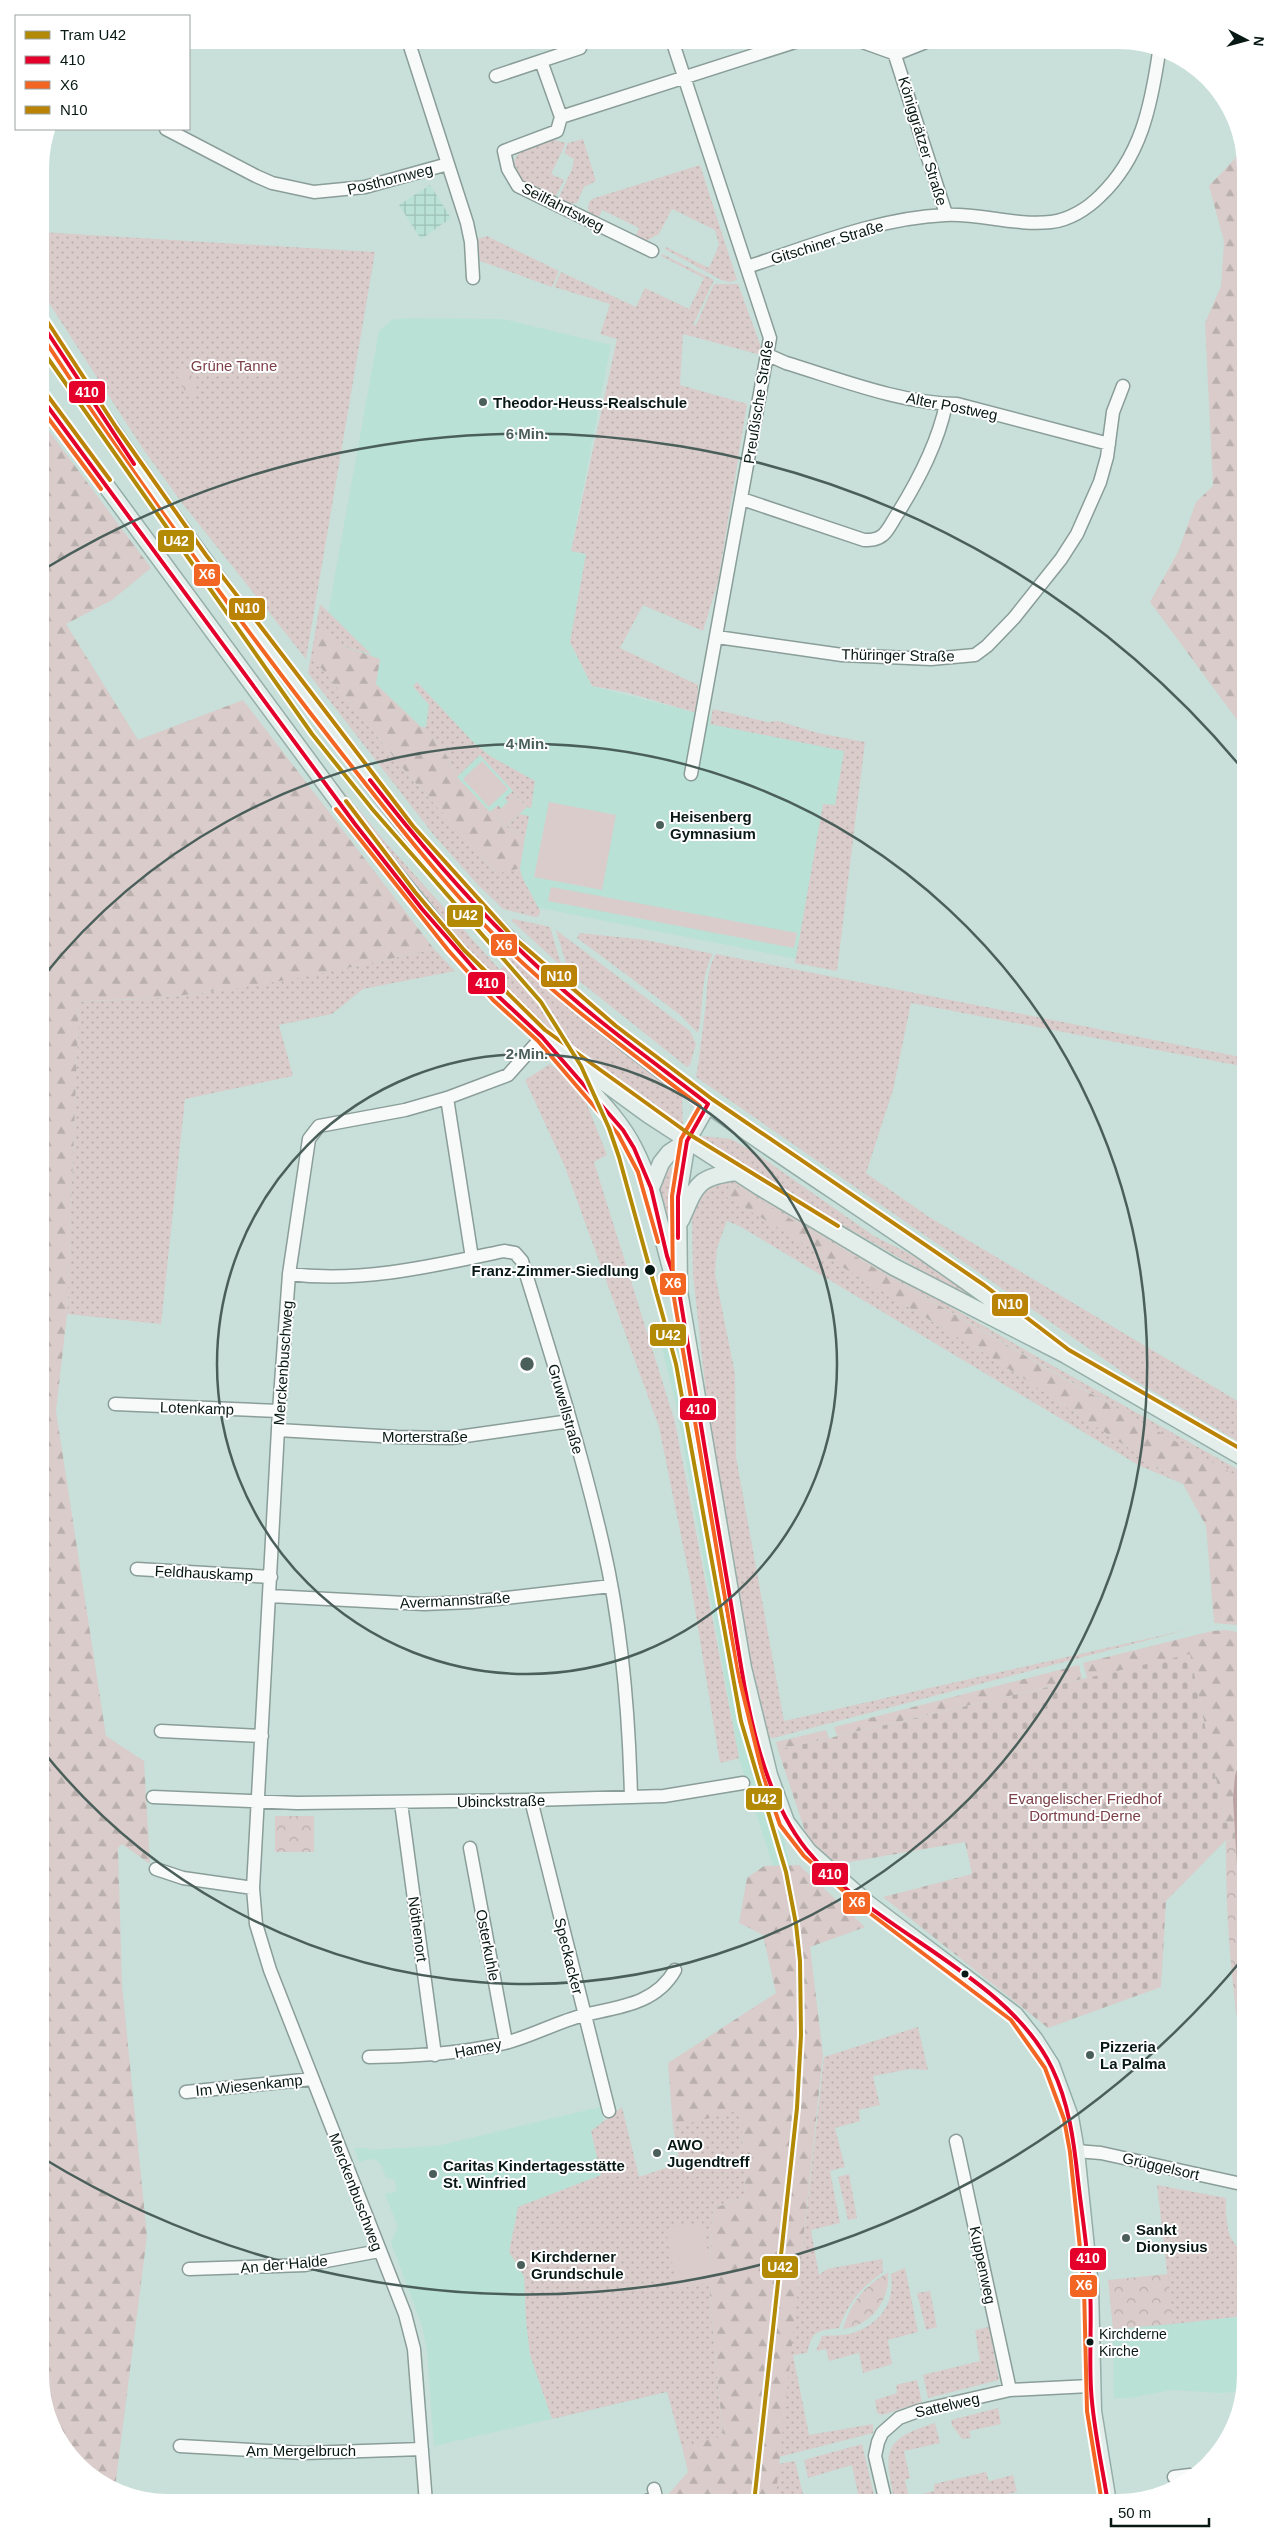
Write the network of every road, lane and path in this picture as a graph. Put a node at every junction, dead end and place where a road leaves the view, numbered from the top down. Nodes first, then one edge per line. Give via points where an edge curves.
1 (411, 49) edge
2 (577, 49) edge
3 (675, 49) edge
4 (772, 49) edge
5 (882, 49) edge
6 (894, 49) edge
7 (908, 49) edge
8 (896, 54) junction
9 (1159, 56) edge
10 (541, 61) junction
11 (496, 76) dead end
12 (684, 76) junction
13 (560, 117) junction
14 (168, 130) edge
15 (448, 164) junction
16 (946, 214) junction
17 (652, 251) dead end
18 (747, 267) junction
19 (472, 278) dead end
20 (49, 335) edge
21 (768, 355) junction
22 (1123, 386) dead end
23 (946, 404) junction
24 (49, 408) edge
25 (1109, 444) junction
26 (742, 498) junction
27 (718, 637) junction
28 (691, 774) dead end
29 (542, 1037) junction
30 (446, 1098) junction
31 (708, 1104) junction
32 (687, 1141) junction
33 (736, 1172) junction
34 (652, 1188) junction
35 (678, 1226) junction
36 (472, 1258) junction
37 (289, 1274) junction
38 (679, 1291) junction
39 (1066, 1355) junction
40 (115, 1404) dead end
41 (279, 1411) junction
42 (570, 1421) junction
43 (278, 1430) junction
44 (1237, 1454) edge
45 (137, 1569) dead end
46 (270, 1577) junction
47 (611, 1586) junction
48 (270, 1596) junction
49 (161, 1731) dead end
50 (262, 1736) junction
51 (743, 1783) dead end
52 (153, 1797) dead end
53 (631, 1797) junction
54 (531, 1800) junction
55 (258, 1802) junction
56 (401, 1803) junction
57 (470, 1848) dead end
58 (156, 1869) dead end
59 (253, 1888) junction
60 (675, 1970) dead end
61 (584, 2016) junction
62 (506, 2042) junction
63 (435, 2055) junction
64 (369, 2057) dead end
65 (312, 2079) junction
66 (186, 2092) dead end
67 (609, 2111) dead end
68 (956, 2141) dead end
69 (1076, 2151) junction
70 (1237, 2184) edge
71 (379, 2251) junction
72 (189, 2269) dead end
73 (1090, 2386) junction
74 (1010, 2390) junction
75 (180, 2446) dead end
76 (422, 2449) junction
77 (1181, 2476) edge
78 (1174, 2477) dead end
79 (654, 2489) dead end
80 (425, 2494) edge
81 (655, 2494) edge
82 (884, 2494) edge
83 (1107, 2494) edge

1 - 15 street
2 - 10 street
3 - 12 street, Preußische Straße
4 - 12 street
5 - 8 street
6 - 8 street, Königgrätzer Straße
7 - 8 street
8 - 16 street, Königgrätzer Straße
9 - 16 street, Gitschiner Straße via 1153,98 1136,148 1113,185 1093,203 1078,213 1052,222
10 - 11 street
10 - 13 street
12 - 13 street
12 - 18 street, Preußische Straße
13 - 17 street, Seilfahrtsweg via 558,131 504,151 508,169 518,186
14 - 15 street, Posthornweg via 272,183 314,192 365,187
15 - 19 street via 469,232
16 - 18 street, Gitschiner Straße via 863,229
18 - 21 street, Preußische Straße via 770,338
20 - 31 main road via 202,559 408,830 475,906 567,994
21 - 23 street, Alter Postweg via 840,380 933,404
21 - 26 street, Preußische Straße
22 - 25 street via 1113,412
23 - 25 street, Alter Postweg via 994,413
23 - 26 street via 918,479 889,527 874,540 864,540
24 - 29 main road via 361,832 453,946 498,996
25 - 27 street, Thüringer Straße via 1100,482 1089,509 1061,558 1014,618 975,654 931,659 842,655
26 - 27 street, Preußische Straße
27 - 28 street, Preußische Straße
29 - 30 street, Merckenbuschweg via 508,1075
29 - 32 main road
29 - 34 main road via 623,1130
30 - 36 street
30 - 37 street, Merckenbuschweg via 405,1110 328,1122 313,1132 309,1139
31 - 32 main road
31 - 39 main road via 980,1290
32 - 33 main road
32 - 34 main road via 661,1163
32 - 35 main road via 678,1197
33 - 35 main road via 709,1176 700,1183 693,1191
33 - 39 main road via 894,1267
34 - 38 main road via 667,1256
35 - 38 main road
36 - 37 street, Gruwellstraße via 369,1276
36 - 42 street, Gruwellstraße via 504,1251 515,1253 522,1261
37 - 41 street, Merckenbuschweg
38 - 69 main road via 750,1706 786,1822 809,1852 841,1882 1015,2015 1051,2065 1070,2117
39 - 44 main road
40 - 41 street, Lotenkamp
41 - 43 street, Merckenbuschweg
42 - 43 street, Morterstraße via 451,1438
42 - 47 street, Gruwellstraße
43 - 46 street, Merckenbuschweg
45 - 46 street, Feldhauskamp
46 - 48 street, Merckenbuschweg
47 - 48 street, Avermannstraße via 471,1602 424,1604
47 - 53 street, Gruwellstraße via 628,1715
48 - 50 street, Merckenbuschweg
49 - 50 street
50 - 55 street, Merckenbuschweg
51 - 53 street, Ubinckstraße via 692,1793
52 - 55 street
53 - 54 street, Ubinckstraße
54 - 56 street, Ubinckstraße
54 - 61 street, Speckacker
55 - 56 street, Ubinckstraße
55 - 59 street, Merckenbuschweg
56 - 63 street, Nöthenort
57 - 62 street, Osterkuhle
58 - 59 street via 183,1878
59 - 65 street, Merckenbuschweg via 256,1924 270,1970
60 - 61 street, Hamey via 650,1997
61 - 62 street, Hamey
61 - 67 street, Speckacker
62 - 63 street, Hamey
63 - 64 street, Hamey
65 - 66 street, Im Wiesenkamp
65 - 71 street, Merckenbuschweg
68 - 74 street, Kuppenweg
69 - 70 street, Grüggelsort via 1101,2153
69 - 73 main road via 1089,2278
71 - 72 street, An der Halde via 305,2265
71 - 76 street, Merckenbuschweg via 405,2314 414,2349
73 - 74 street, Sattelweg
73 - 83 main road
74 - 82 street, Sattelweg via 908,2414 889,2426 878,2442 875,2456
75 - 76 street, Am Mergelbruch via 304,2453
76 - 80 street, Merckenbuschweg
77 - 78 street
79 - 81 street

